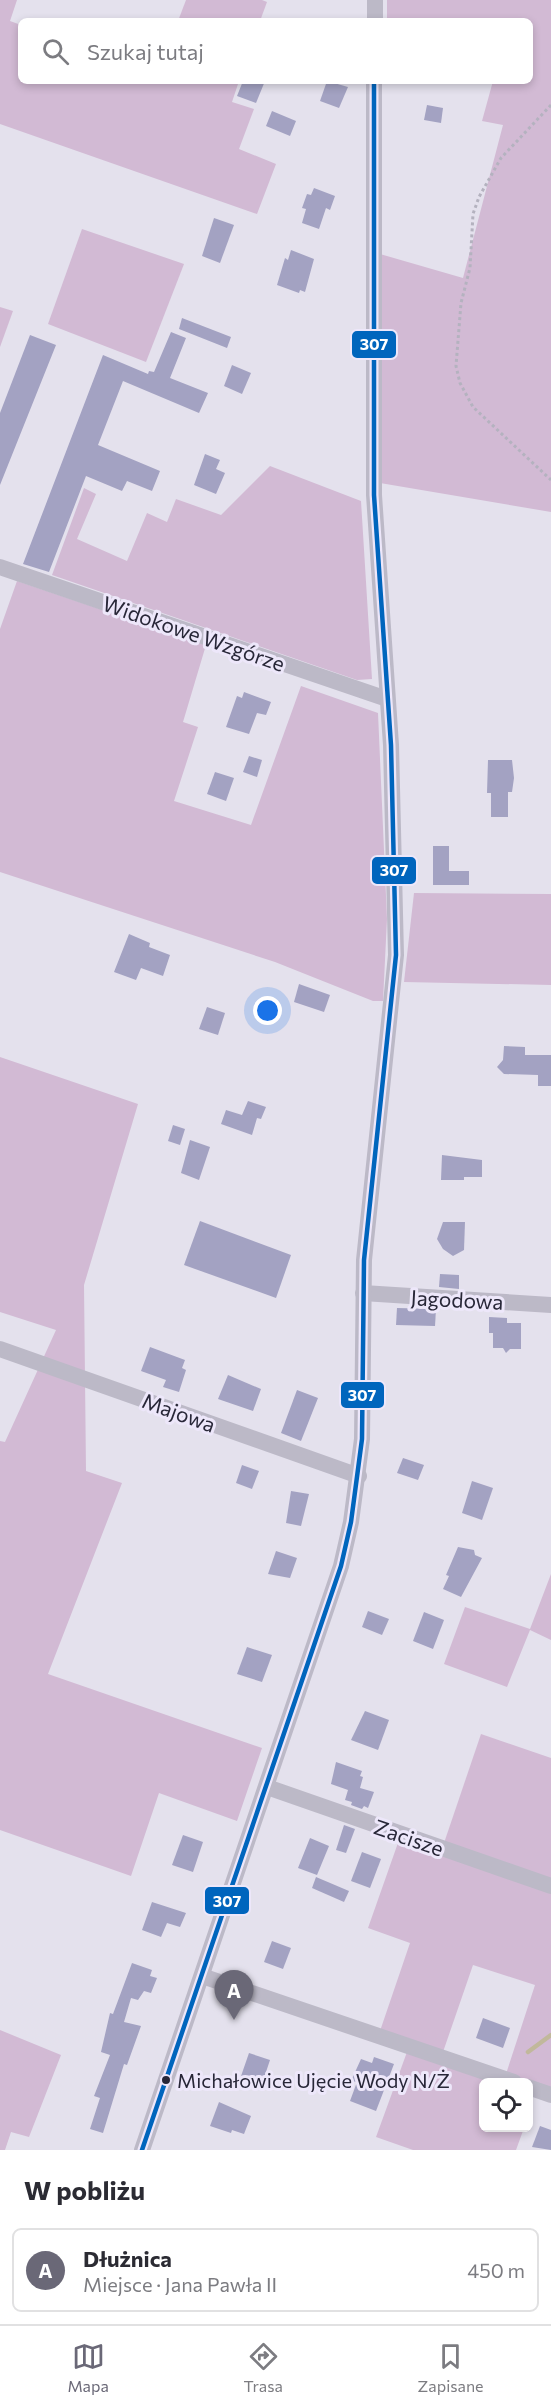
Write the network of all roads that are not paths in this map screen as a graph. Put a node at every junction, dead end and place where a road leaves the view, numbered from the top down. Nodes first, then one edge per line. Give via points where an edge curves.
1 (375, 0) edge
2 (375, 18) edge
3 (374, 84) edge
4 (0, 567) edge
5 (387, 699) junction
6 (363, 1293) junction
7 (551, 1305) edge
8 (0, 1349) edge
9 (358, 1476) junction
10 (267, 1787) junction
11 (551, 1886) edge
12 (202, 1976) junction
13 (502, 2078) edge
14 (533, 2090) edge
15 (551, 2095) edge
16 (142, 2150) edge

1 - 2 street
3 - 5 street via 374,495
4 - 5 street, Widokowe Wzgórze
5 - 6 street via 396,955 370,1183
6 - 7 street, Jagodowa
6 - 9 street
8 - 9 street, Majowa
9 - 10 street via 341,1566
10 - 11 street, Zacisze
10 - 12 street
12 - 13 street
12 - 16 street
14 - 15 street

